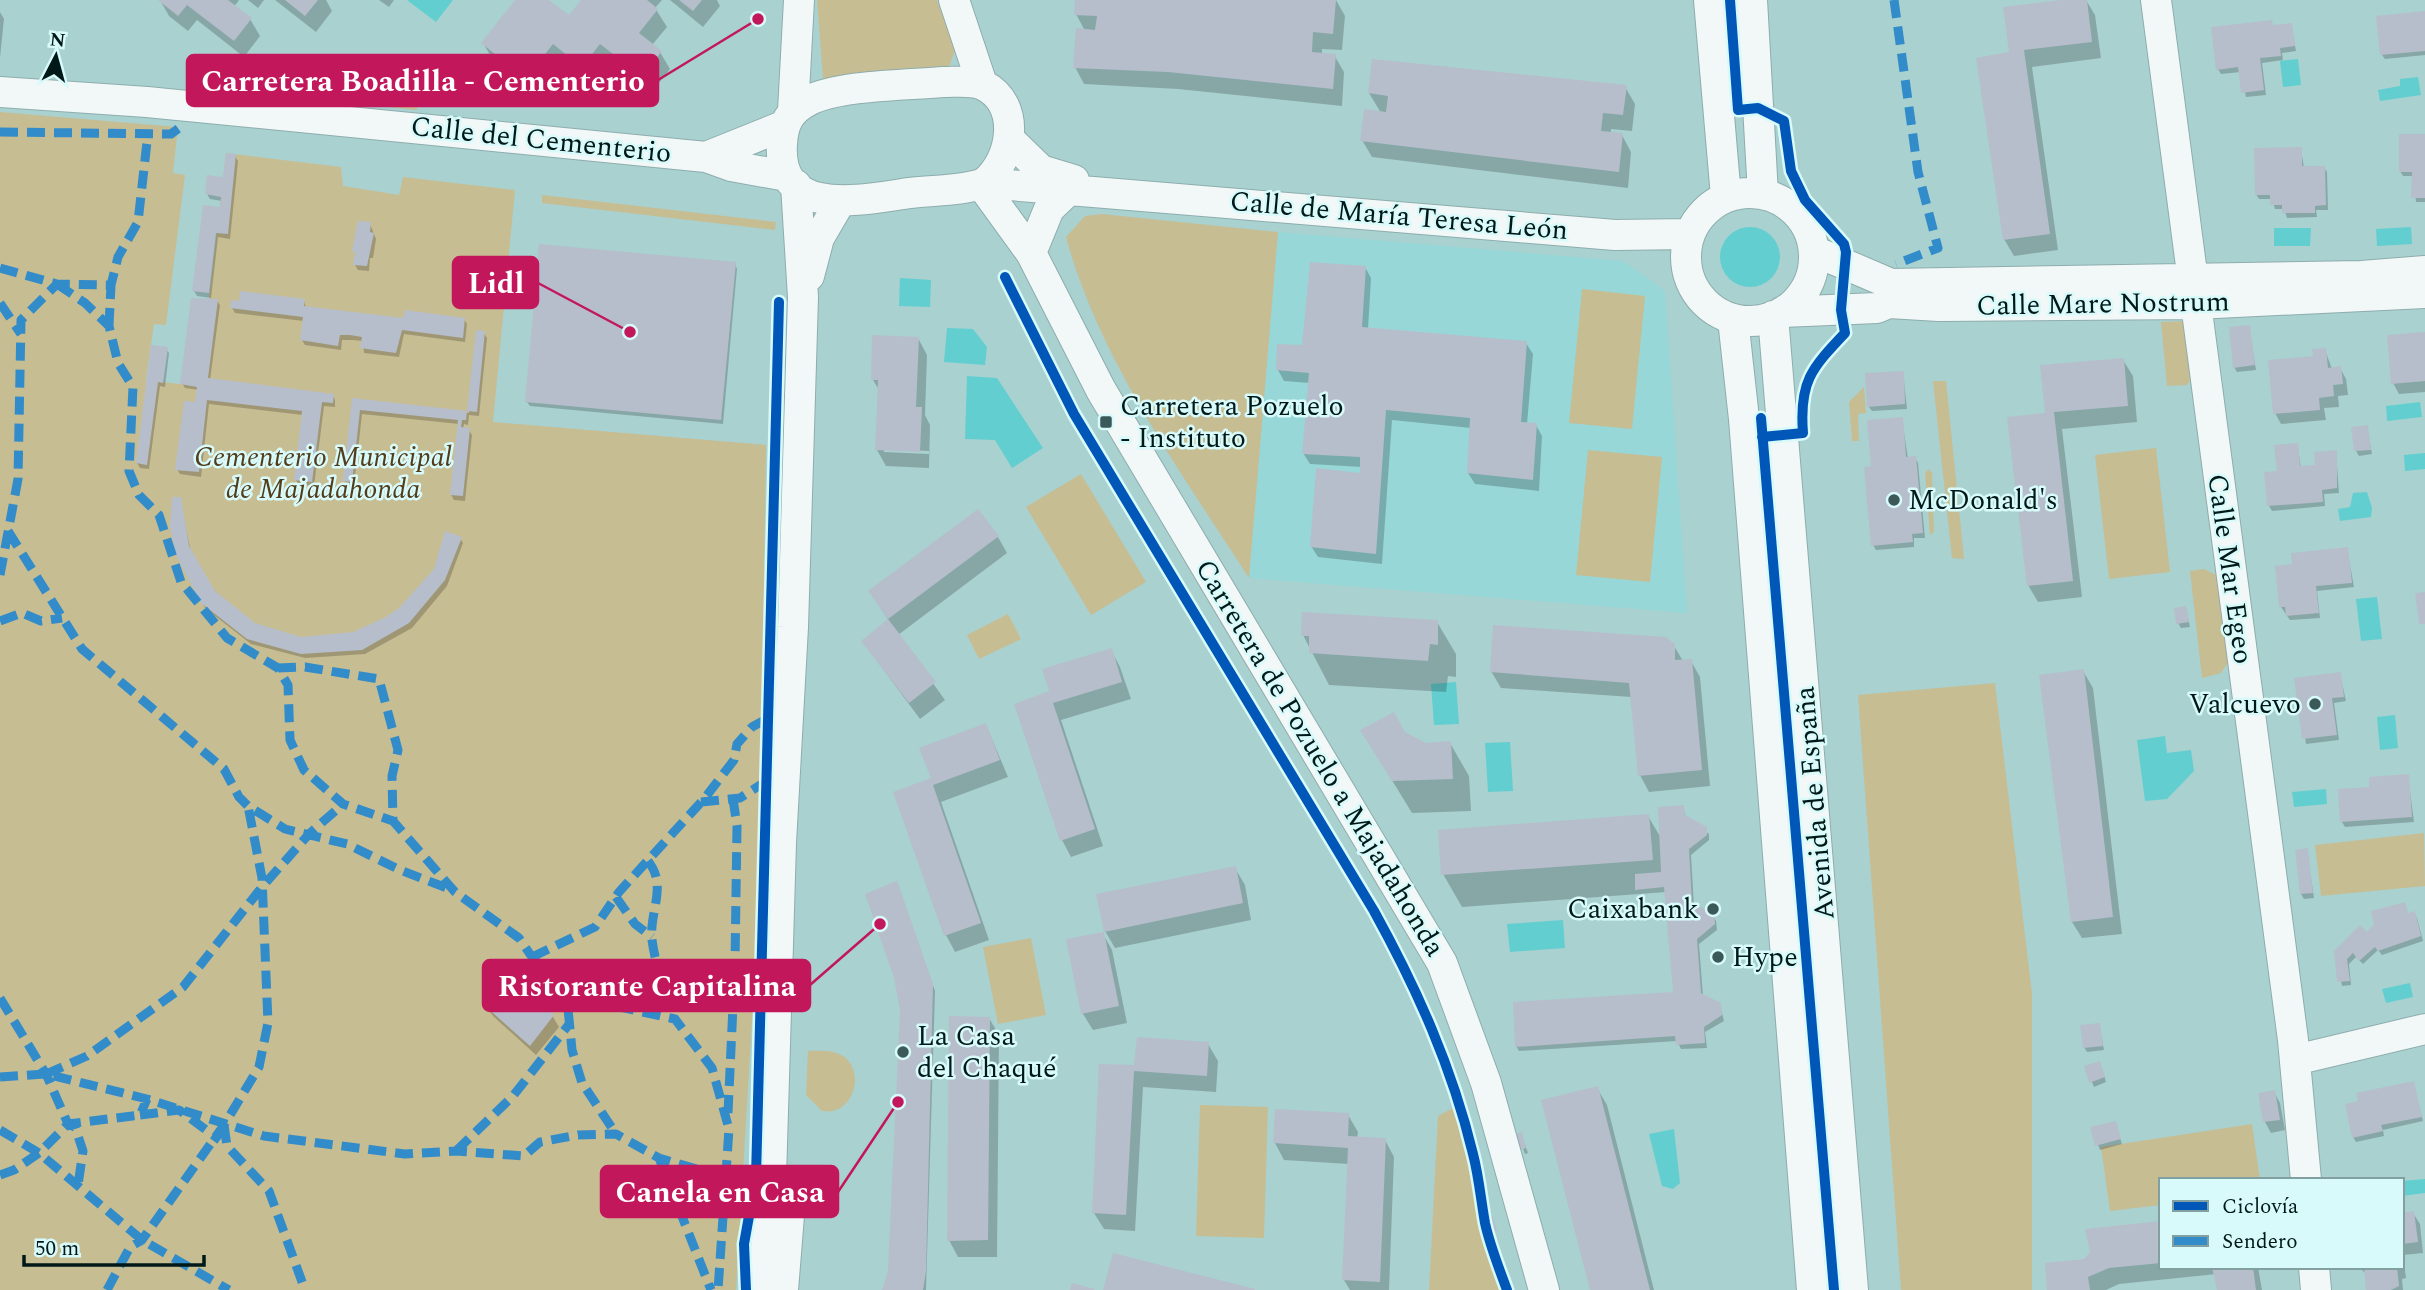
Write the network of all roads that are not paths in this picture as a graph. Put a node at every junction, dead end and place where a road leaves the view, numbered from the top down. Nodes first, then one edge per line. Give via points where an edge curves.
1 (799, 0) edge
2 (954, 0) edge
3 (1709, 0) edge
4 (1752, 0) edge
5 (2156, 0) edge
6 (982, 84) junction
7 (0, 92) edge
8 (788, 119) junction
9 (1009, 139) junction
10 (706, 157) junction
11 (791, 180) junction
12 (982, 183) junction
13 (1069, 190) junction
14 (1108, 191) junction
15 (1763, 194) junction
16 (1726, 197) junction
17 (840, 202) junction
18 (1689, 234) junction
19 (1814, 251) junction
20 (1031, 253) junction
21 (2425, 271) edge
22 (1884, 287) junction
23 (2193, 291) junction
24 (2425, 293) edge
25 (803, 296) junction
26 (1778, 314) junction
27 (1733, 319) junction
28 (793, 627) junction
29 (780, 843) junction
30 (2425, 1029) edge
31 (2295, 1060) junction
32 (792, 1135) junction
33 (2306, 1178) edge
34 (2314, 1269) edge
35 (763, 1290) edge
36 (771, 1290) edge
37 (783, 1290) edge
38 (1544, 1290) edge
39 (1812, 1290) edge
40 (1853, 1290) edge
41 (2316, 1290) edge

1 - 8 street
2 - 6 street
3 - 16 street
4 - 15 street
5 - 23 street, Calle Mar Egeo
6 - 8 street via 944,82 837,92 809,100
6 - 9 street via 1006,112
7 - 10 street, Calle del Cementerio via 147,102
8 - 10 street, Calle del Cementerio
8 - 11 street via 781,150
9 - 12 street via 997,172
9 - 14 street, Calle de María Teresa León via 1041,170
10 - 11 street, Calle del Cementerio
11 - 17 street via 814,197
11 - 25 street
12 - 13 street, Calle de María Teresa León
12 - 17 street
12 - 20 street, Carretera de Pozuelo a Majadahonda
13 - 14 street, Calle de María Teresa León
13 - 20 street via 1049,209
14 - 18 street, Calle de María Teresa León via 1615,235
15 - 16 street
15 - 19 street via 1798,214
16 - 18 street via 1710,206
17 - 25 street via 819,237
18 - 27 street via 1686,270 1693,286 1703,300
19 - 22 street, Calle Mare Nostrum
19 - 26 street via 1807,286 1797,301
20 - 38 street, Carretera de Pozuelo a Majadahonda via 1101,390 1442,963 1486,1083
21 - 23 street, Calle Mare Nostrum
22 - 23 street, Calle Mare Nostrum
22 - 26 street, Calle Mare Nostrum via 1877,308
23 - 24 street, Calle Mare Nostrum
23 - 31 street, Calle Mar Egeo
25 - 28 street
26 - 27 street via 1754,321
26 - 40 street, Avenida de España
27 - 39 street, Avenida de España
28 - 29 street
28 - 32 street via 797,888
29 - 32 street via 787,915 781,1114
29 - 35 street via 771,1178
30 - 31 street
31 - 33 street, Calle Mar Egeo
32 - 36 street via 781,1153
32 - 37 street
34 - 41 street

